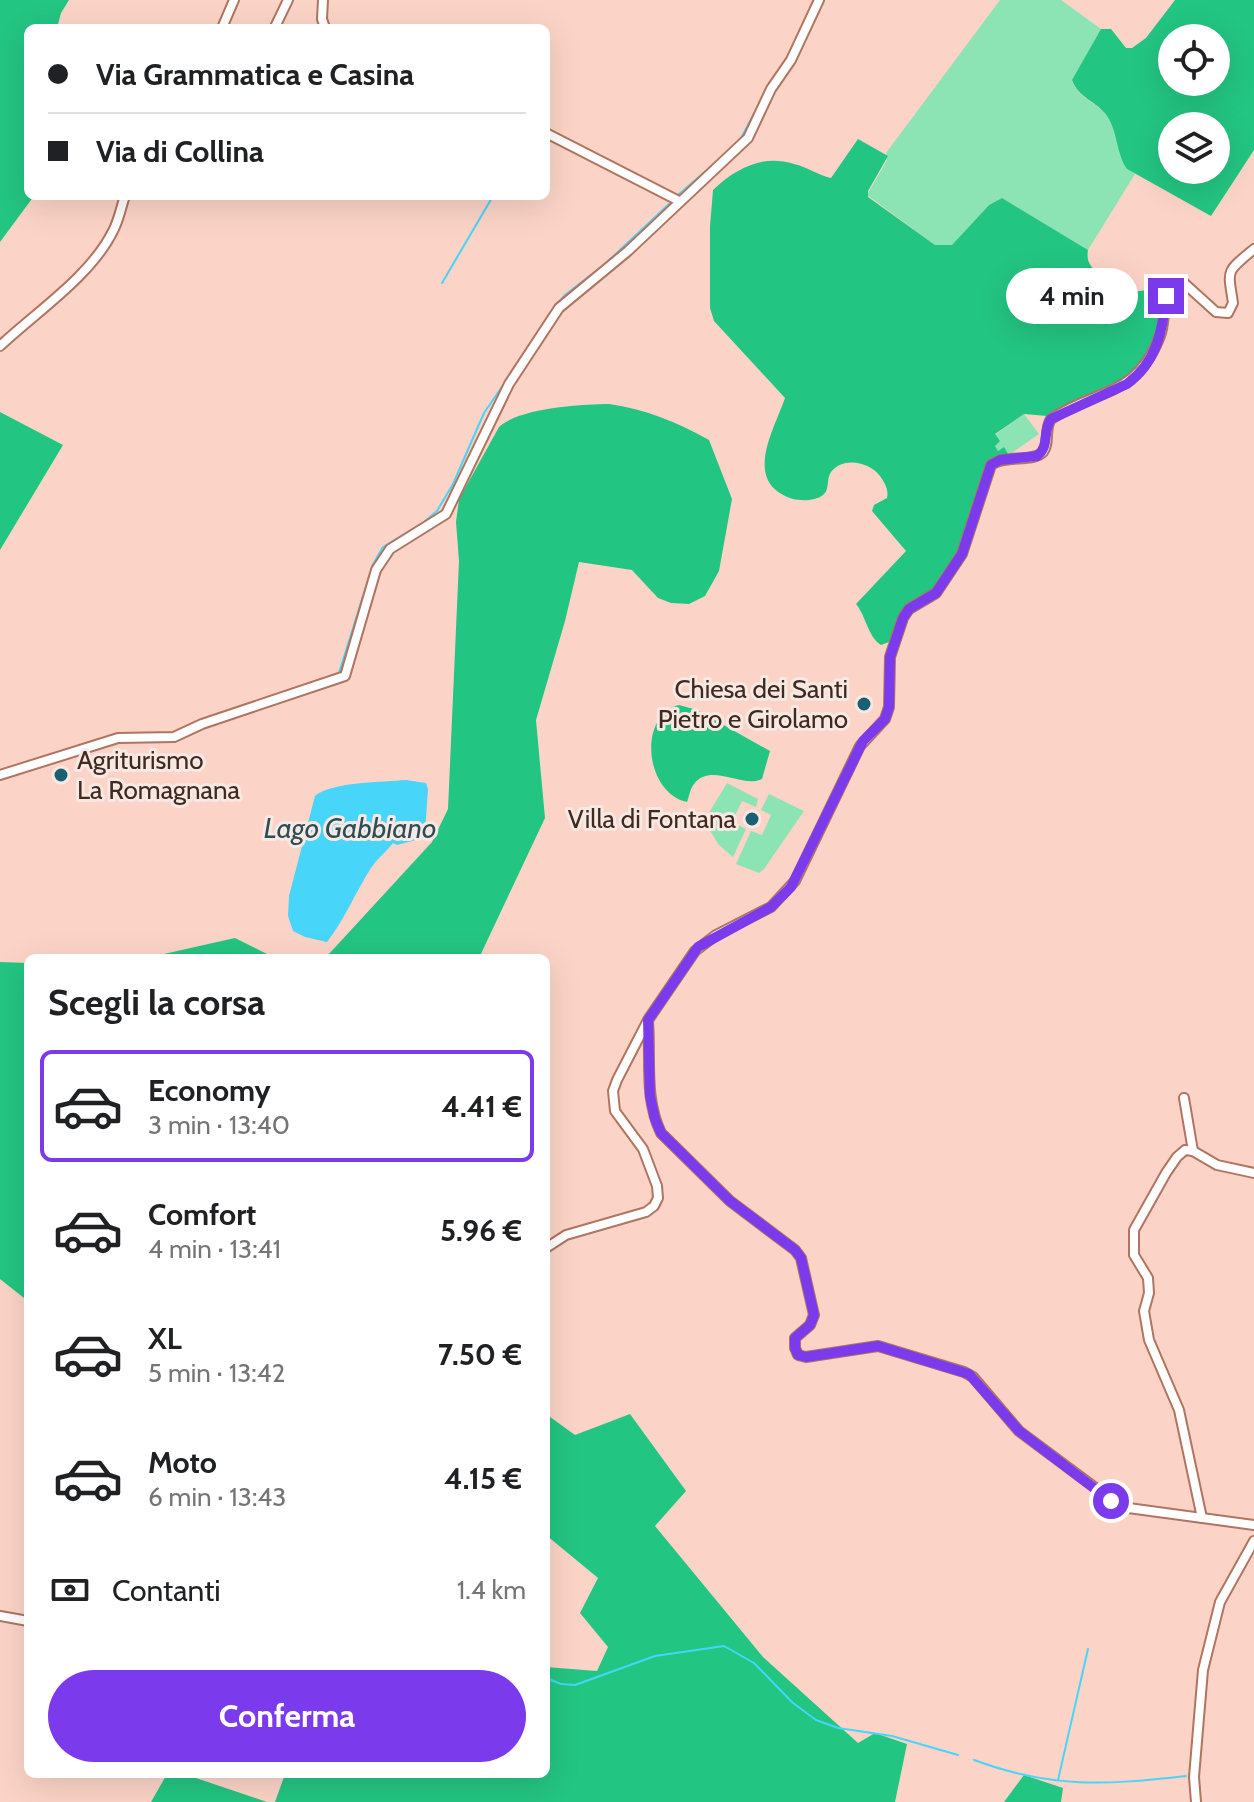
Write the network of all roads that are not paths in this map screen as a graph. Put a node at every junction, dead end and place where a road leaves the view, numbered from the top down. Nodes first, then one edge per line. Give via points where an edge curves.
1 (234, 0) edge
2 (288, 0) edge
3 (323, 0) edge
4 (819, 0) edge
5 (224, 24) edge
6 (276, 24) edge
7 (324, 24) edge
8 (550, 135) edge
9 (124, 200) edge
10 (679, 201) junction
11 (1254, 249) edge
12 (0, 346) edge
13 (0, 775) edge
14 (648, 1020) junction
15 (1184, 1098) dead end
16 (1193, 1151) junction
17 (1254, 1173) edge
18 (550, 1245) edge
19 (1202, 1518) junction
20 (1254, 1525) edge
21 (1254, 1541) edge
22 (0, 1616) edge
23 (24, 1620) edge
24 (1196, 1802) edge

1 - 5 street
2 - 6 street
3 - 7 street
4 - 10 street via 748,138
8 - 10 street
9 - 12 street via 113,231 92,261
10 - 13 street via 559,308 509,384 446,514 385,555 345,676 174,737 118,738
11 - 14 street via 1231,271 1233,303 1228,313 1216,312 1184,283 1173,283 1160,338 1136,376 1051,419 1045,447 1037,456 991,465 962,554 936,593 903,618 890,657 885,719 863,741 791,887 771,907 698,947
14 - 18 street via 613,1097 618,1118 643,1149 658,1198 646,1212 566,1235
14 - 19 street via 650,1096 661,1133 730,1201 785,1240 801,1258 814,1315 795,1338 798,1355 878,1346 964,1372 1019,1431 1111,1501 1127,1509
15 - 16 street
16 - 17 street via 1217,1165
16 - 19 street via 1177,1157 1158,1187 1134,1230 1134,1255 1148,1278 1144,1311 1149,1340 1179,1410
19 - 20 street
21 - 24 street via 1220,1602 1203,1670
22 - 23 street

